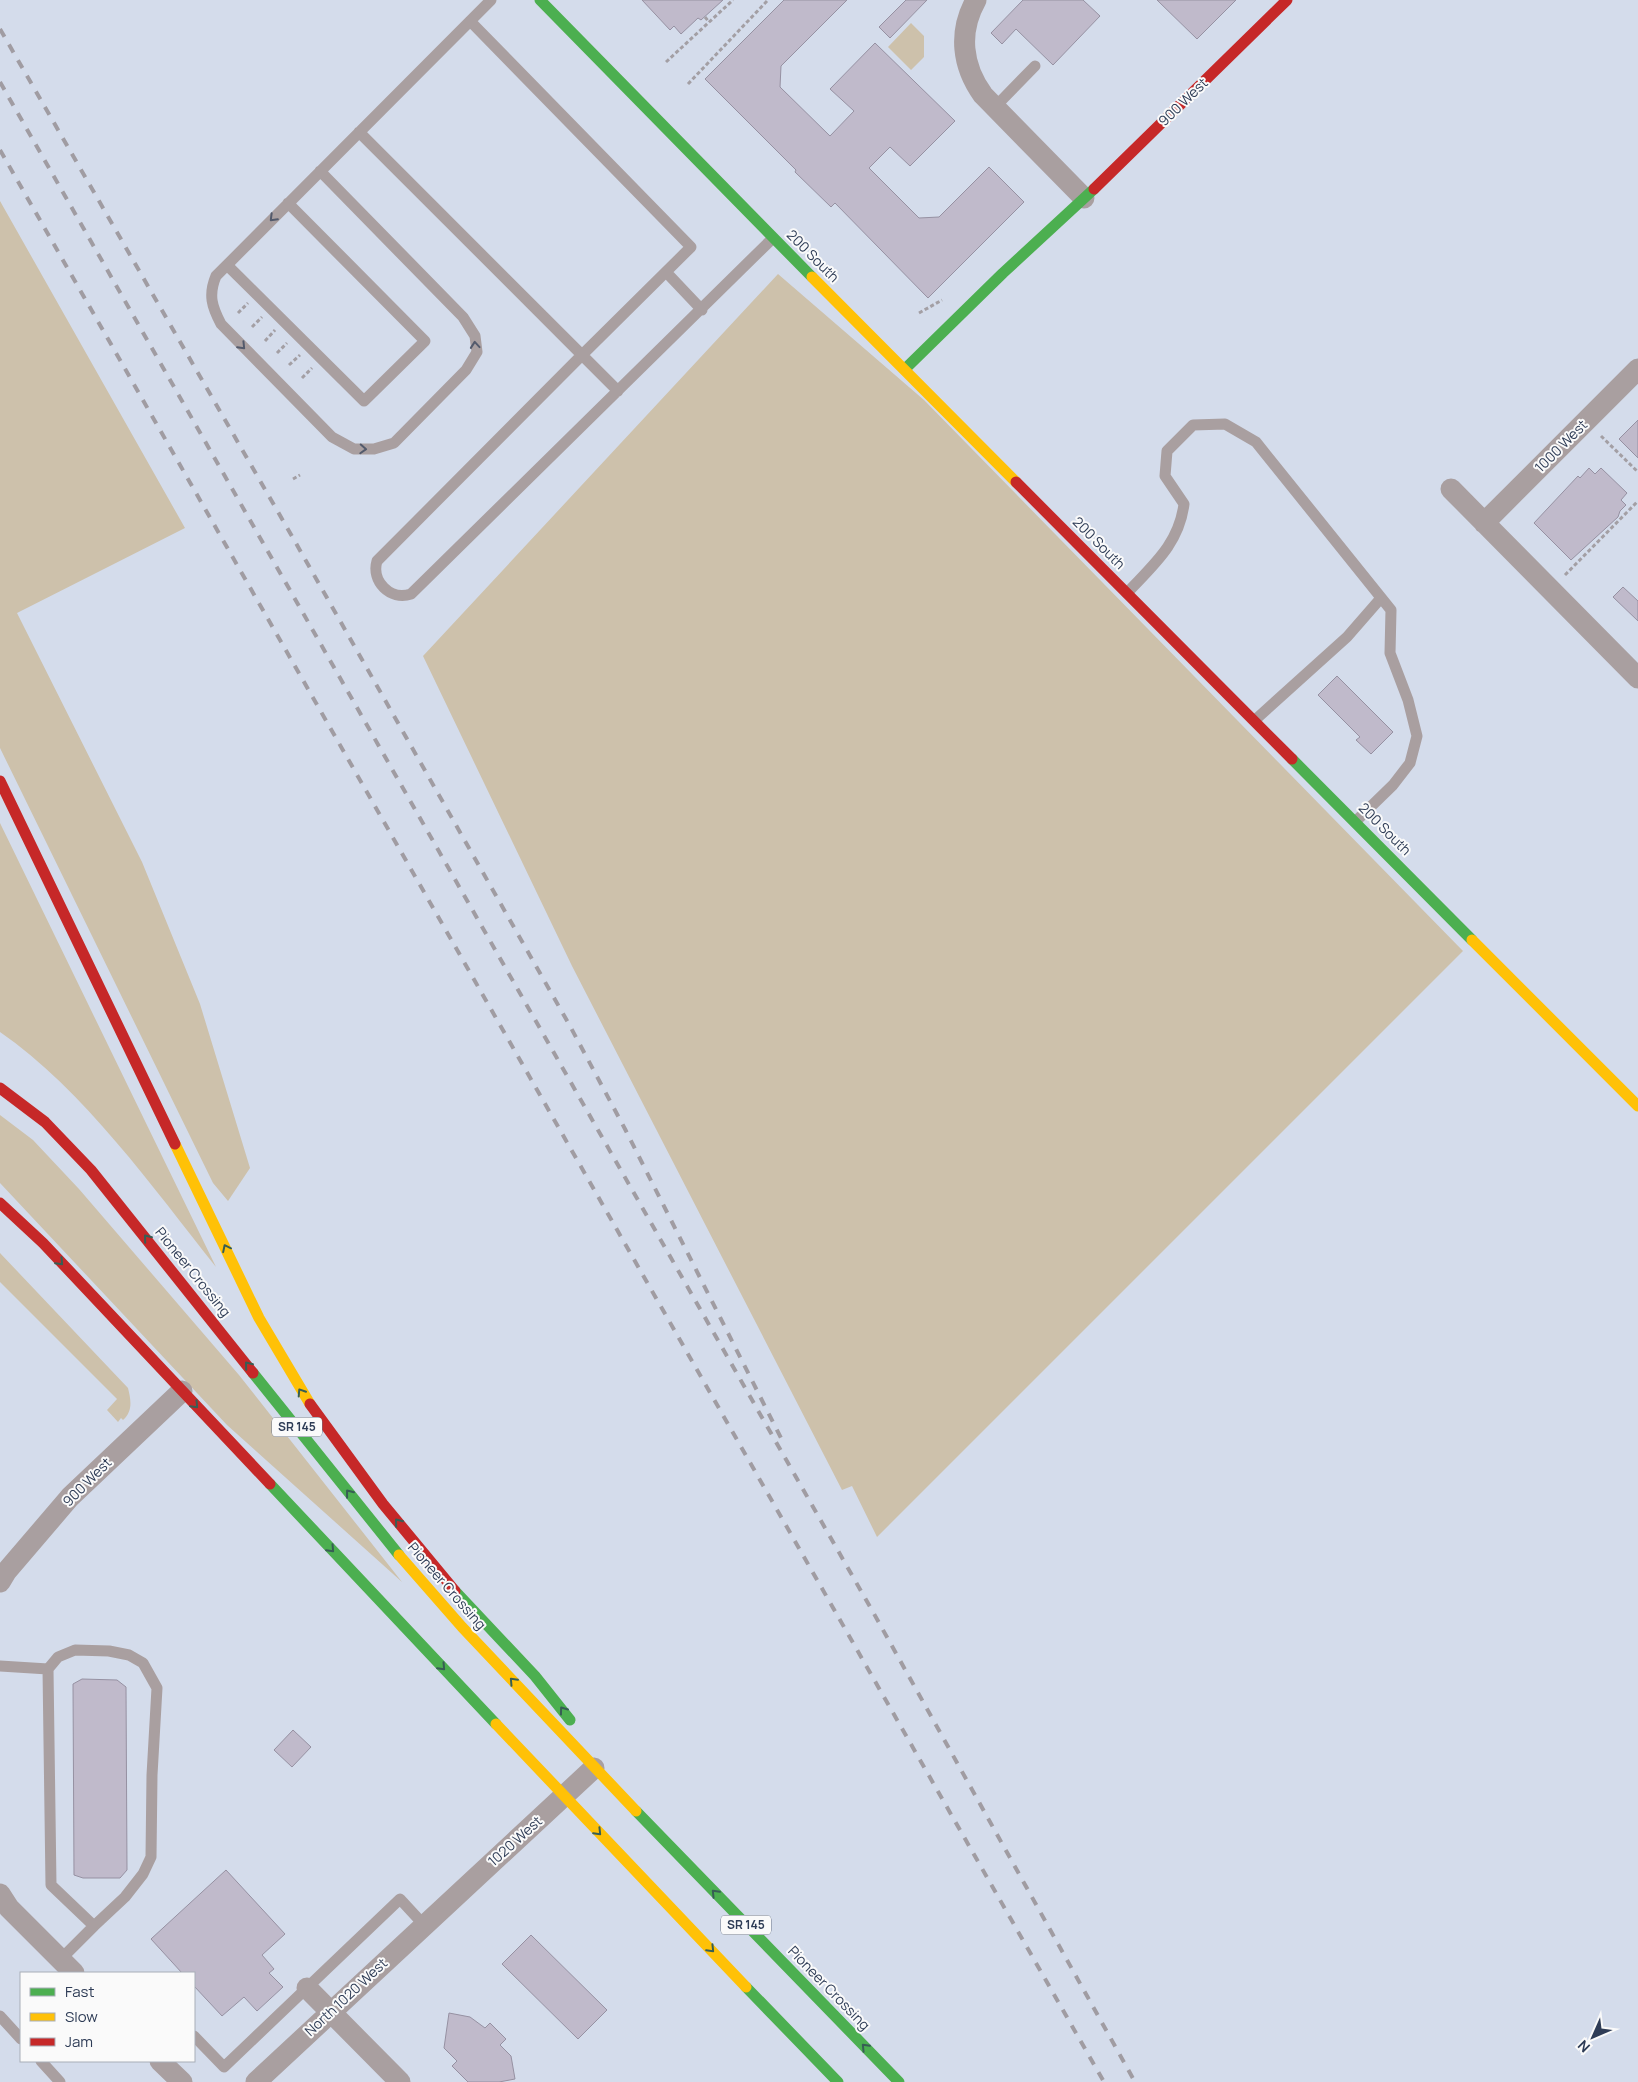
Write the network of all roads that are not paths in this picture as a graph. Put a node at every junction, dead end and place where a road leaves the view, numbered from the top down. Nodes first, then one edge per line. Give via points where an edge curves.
1 (491, 0) edge
2 (540, 0) edge
3 (976, 0) edge
4 (1281, 2) edge
5 (470, 21) junction
6 (1035, 66) dead end
7 (995, 107) junction
8 (359, 132) junction
9 (320, 171) junction
10 (1084, 198) junction
11 (288, 203) junction
12 (773, 238) junction
13 (227, 265) junction
14 (666, 272) junction
15 (702, 310) junction
16 (582, 355) junction
17 (905, 369) junction
18 (1638, 369) edge
19 (618, 391) junction
20 (1451, 489) dead end
21 (1484, 523) junction
22 (1127, 593) junction
23 (1381, 598) junction
24 (1638, 678) edge
25 (1255, 720) junction
26 (0, 781) edge
27 (1356, 821) junction
28 (0, 1088) edge
29 (1638, 1106) edge
30 (0, 1203) edge
31 (0, 1217) edge
32 (42, 1243) junction
33 (182, 1391) junction
34 (0, 1582) edge
35 (0, 1666) edge
36 (48, 1669) junction
37 (594, 1768) junction
38 (564, 1797) junction
39 (0, 1894) edge
40 (430, 1919) junction
41 (94, 1926) junction
42 (67, 1966) edge
43 (307, 1988) junction
44 (329, 2012) junction
45 (0, 2016) edge
46 (195, 2037) edge
47 (20, 2038) edge
48 (42, 2062) edge
49 (161, 2062) edge
50 (60, 2082) edge
51 (182, 2082) edge
52 (256, 2082) edge
53 (400, 2082) edge
54 (838, 2082) edge
55 (899, 2082) edge

1 - 5 lane
2 - 12 main road, 200 South
3 - 7 street via 965,27 965,56 975,83
4 - 10 main road, 900 West
5 - 8 lane
5 - 14 lane via 691,247
6 - 7 lane
7 - 10 street
8 - 9 lane
8 - 16 lane
9 - 11 lane
13 -> 9 lane via 216,276 210,296 221,324 332,437 354,448 374,450 394,443 466,370 477,352 475,336 463,317
10 - 17 main road, 900 West
11 -> 13 lane
11 - 13 lane via 425,341 364,402
12 - 15 lane
12 - 17 main road, 200 South
14 - 15 lane
14 - 16 lane
15 - 19 lane
16 - 19 lane
16 - 19 lane via 377,561 378,577 387,591 394,596 411,594
17 - 22 main road, 200 South
18 - 21 street, 1000 West
20 - 21 street
21 - 24 street
22 - 23 lane via 1166,551 1182,522 1184,504 1165,476 1167,451 1193,425 1225,424 1256,442
22 - 25 main road, 200 South
23 - 25 lane via 1347,637
23 - 27 lane via 1390,610 1390,653 1408,700 1417,736 1410,763 1393,785
25 - 27 main road, 200 South
37 -> 26 main road via 576,1730 551,1694 470,1608 402,1528 343,1452 294,1381 259,1318
27 - 29 main road, 200 South
37 -> 28 main road, Pioneer Crossing / SR 145 via 462,1627 386,1539 82,1159 33,1112
30 - 32 main road, SR 145
31 - 32 main road
32 -> 33 main road, SR 145
33 - 34 street, 900 West via 70,1497
33 -> 38 main road, SR 145
35 - 36 lane
36 - 41 lane via 51,1884
36 - 41 lane via 58,1657 75,1650 110,1651 130,1655 143,1663 157,1688 151,1857 143,1874 125,1897
37 - 38 street, 1020 West
55 -> 37 main road, Pioneer Crossing / SR 145
38 - 40 street, 1020 West
38 -> 54 main road, SR 145
39 - 42 street via 9,1908
40 - 43 lane via 400,1899
40 - 44 street, North 1020 West
41 - 42 lane
43 - 44 street
43 - 46 lane via 224,2067
44 - 52 street, North 1020 West
44 - 53 street
45 - 47 lane
48 - 50 lane
49 - 51 street

